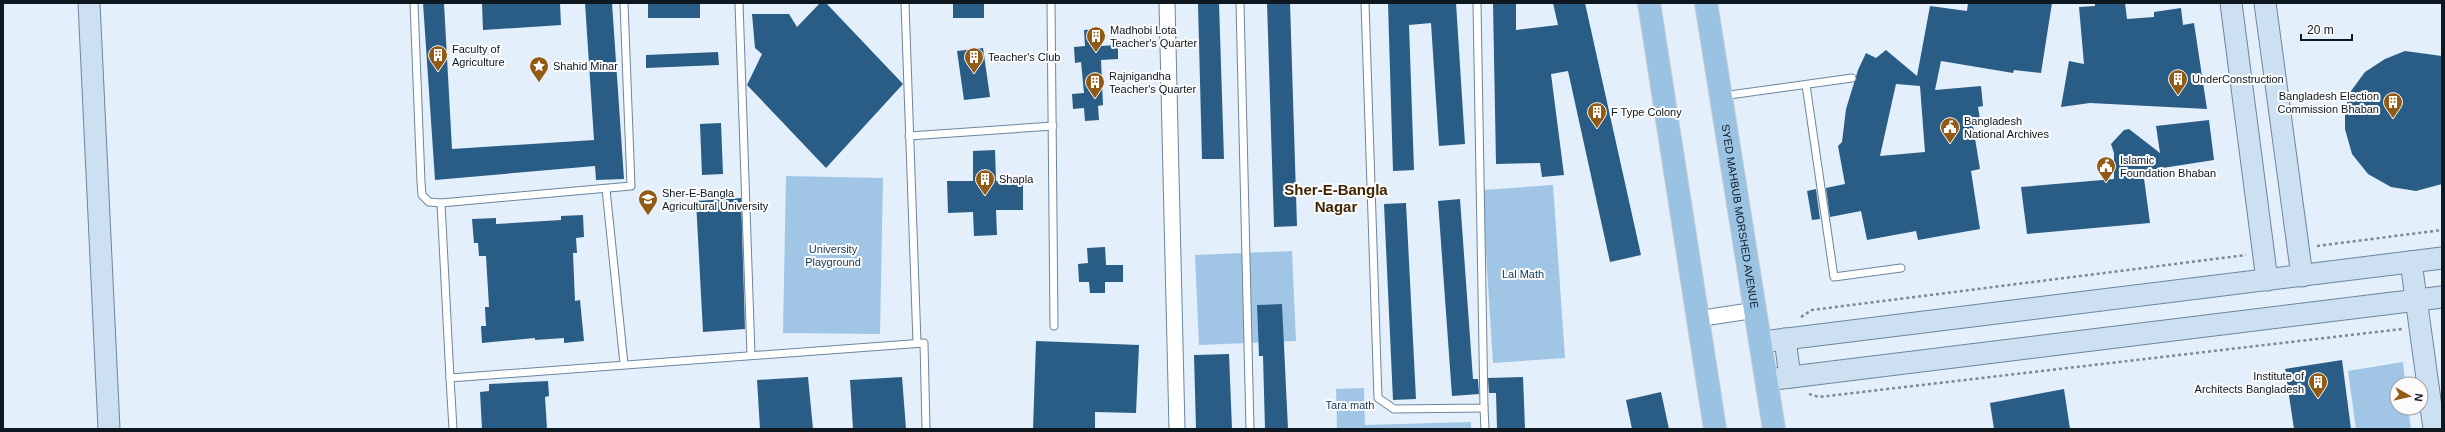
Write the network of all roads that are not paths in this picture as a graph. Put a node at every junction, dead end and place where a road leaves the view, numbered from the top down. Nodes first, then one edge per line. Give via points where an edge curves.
1 (90, 3) edge
2 (414, 3) edge
3 (624, 3) edge
4 (739, 3) edge
5 (905, 3) edge
6 (1052, 3) edge
7 (1167, 3) edge
8 (1240, 3) edge
9 (1365, 3) edge
10 (1477, 3) edge
11 (1649, 3) edge
12 (1706, 3) edge
13 (2231, 3) edge
14 (2265, 3) edge
15 (1852, 78) dead end
16 (1806, 85) junction
17 (1722, 96) junction
18 (1053, 126) junction
19 (909, 136) junction
20 (606, 189) junction
21 (441, 203) junction
22 (2442, 258) edge
23 (2412, 262) junction
24 (1901, 268) dead end
25 (2302, 276) junction
26 (2267, 280) junction
27 (2442, 297) edge
28 (2417, 300) junction
29 (1756, 310) junction
30 (1697, 320) junction
31 (1054, 326) dead end
32 (1785, 339) junction
33 (1762, 342) junction
34 (917, 343) junction
35 (751, 355) junction
36 (624, 364) junction
37 (1790, 377) junction
38 (450, 378) junction
39 (1767, 380) junction
40 (1484, 408) junction
41 (109, 429) edge
42 (453, 429) edge
43 (926, 429) edge
44 (1177, 429) edge
45 (1250, 429) edge
46 (1485, 429) edge
47 (1715, 429) edge
48 (1774, 429) edge
49 (2434, 429) edge

1 - 41 street
2 - 21 lane via 420,182 422,195 429,202
3 - 20 lane via 631,186
4 - 35 lane
5 - 19 lane
6 - 18 lane
7 - 44 street
8 - 45 lane
9 - 40 lane via 1378,398 1394,409
10 - 40 lane
11 - 30 main road
12 - 17 main road, SYED MAHBUB MORSHED AVENUE
13 - 26 street
14 - 25 street
15 - 16 lane
16 - 17 lane
16 - 24 lane via 1834,277
17 - 29 main road, SYED MAHBUB MORSHED AVENUE
18 - 19 lane
18 - 31 lane
19 - 34 lane
20 - 21 lane
20 - 36 lane
21 - 38 lane
22 - 23 street
23 - 25 street
23 - 28 street
25 - 26 street
26 - 32 street
27 - 28 street
28 - 37 street
28 - 49 street
29 - 30 street
29 - 33 main road, SYED MAHBUB MORSHED AVENUE
30 - 47 main road
32 - 33 street
32 - 37 street
33 - 39 main road, SYED MAHBUB MORSHED AVENUE
34 - 35 lane
34 - 43 lane via 924,342
35 - 36 lane
36 - 38 lane
37 - 39 street
38 - 42 lane
39 - 48 main road, SYED MAHBUB MORSHED AVENUE
40 - 46 lane

